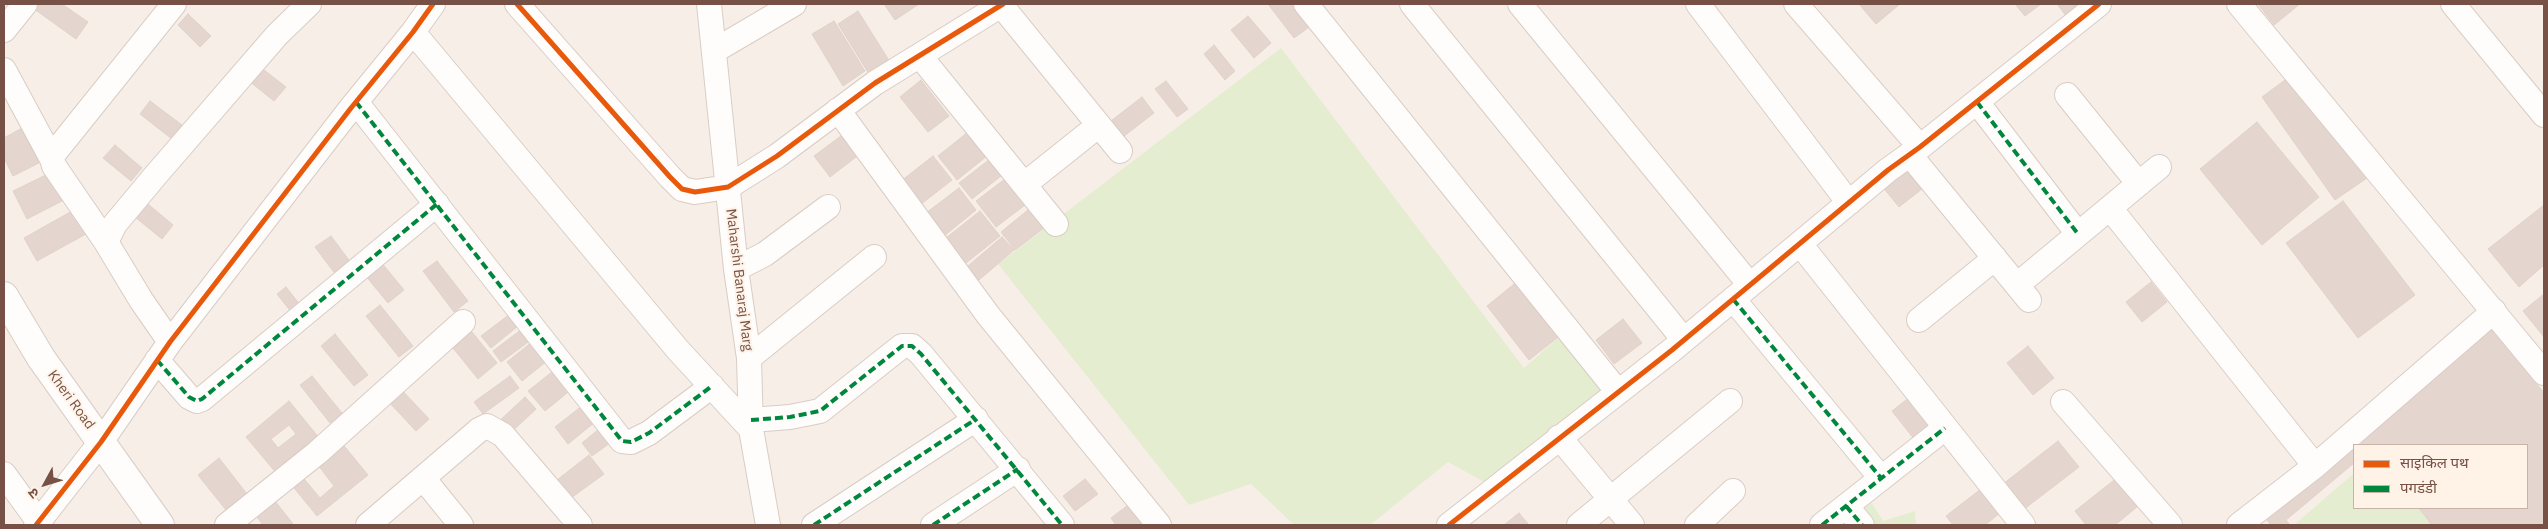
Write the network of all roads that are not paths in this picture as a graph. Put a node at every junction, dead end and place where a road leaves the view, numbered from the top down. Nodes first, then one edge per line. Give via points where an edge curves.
1 (25, 4) edge
2 (174, 4) edge
3 (309, 4) edge
4 (433, 4) edge
5 (517, 4) edge
6 (709, 4) edge
7 (794, 4) edge
8 (1002, 4) edge
9 (1306, 4) edge
10 (1412, 4) edge
11 (1520, 4) edge
12 (1698, 4) edge
13 (1796, 4) edge
14 (2099, 4) edge
15 (2239, 4) edge
16 (2453, 4) edge
17 (4, 30) edge
18 (414, 32) junction
19 (714, 51) junction
20 (920, 56) junction
21 (4, 70) edge
22 (2067, 95) dead end
23 (356, 102) junction
24 (1977, 102) junction
25 (838, 110) junction
26 (2544, 115) edge
27 (1099, 125) junction
28 (1120, 151) dead end
29 (1915, 151) junction
30 (52, 159) junction
31 (2159, 167) dead end
32 (1025, 184) junction
33 (2138, 184) junction
34 (728, 187) junction
35 (1849, 203) junction
36 (437, 204) junction
37 (828, 207) dead end
38 (2110, 208) junction
39 (1056, 224) dead end
40 (2078, 234) junction
41 (106, 242) junction
42 (1800, 244) junction
43 (874, 258) dead end
44 (1994, 258) junction
45 (736, 269) junction
46 (1742, 292) junction
47 (4, 296) edge
48 (2494, 311) junction
49 (1919, 320) dead end
50 (464, 322) dead end
51 (1684, 340) junction
52 (164, 351) junction
53 (749, 358) junction
54 (2544, 373) edge
55 (712, 386) junction
56 (1618, 392) junction
57 (1730, 400) dead end
58 (2063, 402) dead end
59 (976, 419) junction
60 (751, 424) junction
61 (1945, 428) junction
62 (1559, 437) junction
63 (101, 442) junction
64 (2314, 466) junction
65 (1018, 469) junction
66 (4, 474) edge
67 (423, 478) junction
68 (1881, 478) junction
69 (1733, 491) dead end
70 (1610, 499) junction
71 (1846, 506) junction
72 (1455, 523) edge
73 (39, 524) edge
74 (160, 525) edge
75 (226, 525) edge
76 (368, 525) edge
77 (461, 525) edge
78 (580, 525) edge
79 (768, 525) edge
80 (814, 525) edge
81 (933, 525) edge
82 (1062, 525) edge
83 (1159, 525) edge
84 (1579, 525) edge
85 (1632, 525) edge
86 (1697, 525) edge
87 (1822, 525) edge
88 (1862, 525) edge
89 (2023, 525) edge
90 (2170, 525) edge
91 (2239, 525) edge

1 - 17 street
2 - 30 street
3 - 41 street via 277,35 155,176 115,224
4 - 18 street
5 - 34 street via 682,189 695,192
6 - 19 street, Maharshi Banaraj Marg
7 - 19 street
8 - 20 street
8 - 27 street
9 - 56 street
10 - 51 street
11 - 46 street
12 - 35 street
13 - 29 street
14 - 24 street
15 - 48 street
16 - 26 street
18 - 23 street
18 - 55 street via 678,350
19 - 34 street, Maharshi Banaraj Marg
20 - 25 street
20 - 32 street
21 - 30 street
22 - 33 street
23 - 36 street
23 - 52 street
24 - 29 street
24 - 40 street
25 - 34 street via 777,156
25 - 83 street via 988,315
27 - 28 street
27 - 32 street
29 - 35 street
29 - 44 street
30 - 41 street
31 - 33 street
32 - 39 street
33 - 38 street
34 - 45 street, Maharshi Banaraj Marg
35 - 42 street
36 - 52 street via 202,399 196,401 189,397
36 - 55 street via 622,441 631,442 649,433
37 - 45 street via 765,254
38 - 40 street
38 - 64 street
40 - 44 street via 2023,292
41 - 52 street
42 - 46 street
42 - 61 street
43 - 53 street
44 - 49 street
45 - 53 street, Maharshi Banaraj Marg
46 - 51 street
46 - 68 street
47 - 63 street, Kheri Road via 41,358
48 - 54 street
48 - 64 street
50 - 75 street via 317,453
51 - 56 street
52 - 63 street
53 - 60 street, Maharshi Banaraj Marg
55 - 60 street
56 - 62 street
57 - 70 street
58 - 90 street
59 - 60 street via 922,354 912,346 902,346 820,411
59 - 65 street
59 - 80 street
60 - 79 street, Maharshi Banaraj Marg
61 - 68 street
61 - 89 street
62 - 70 street
62 - 72 street
63 - 73 street
63 - 74 street, Kheri Road
64 - 91 street
65 - 81 street
65 - 82 street
66 - 73 street
67 - 76 street
67 - 77 street
67 - 78 street via 488,426 503,435
68 - 71 street
69 - 86 street
70 - 84 street
70 - 85 street
71 - 87 street
71 - 88 street

